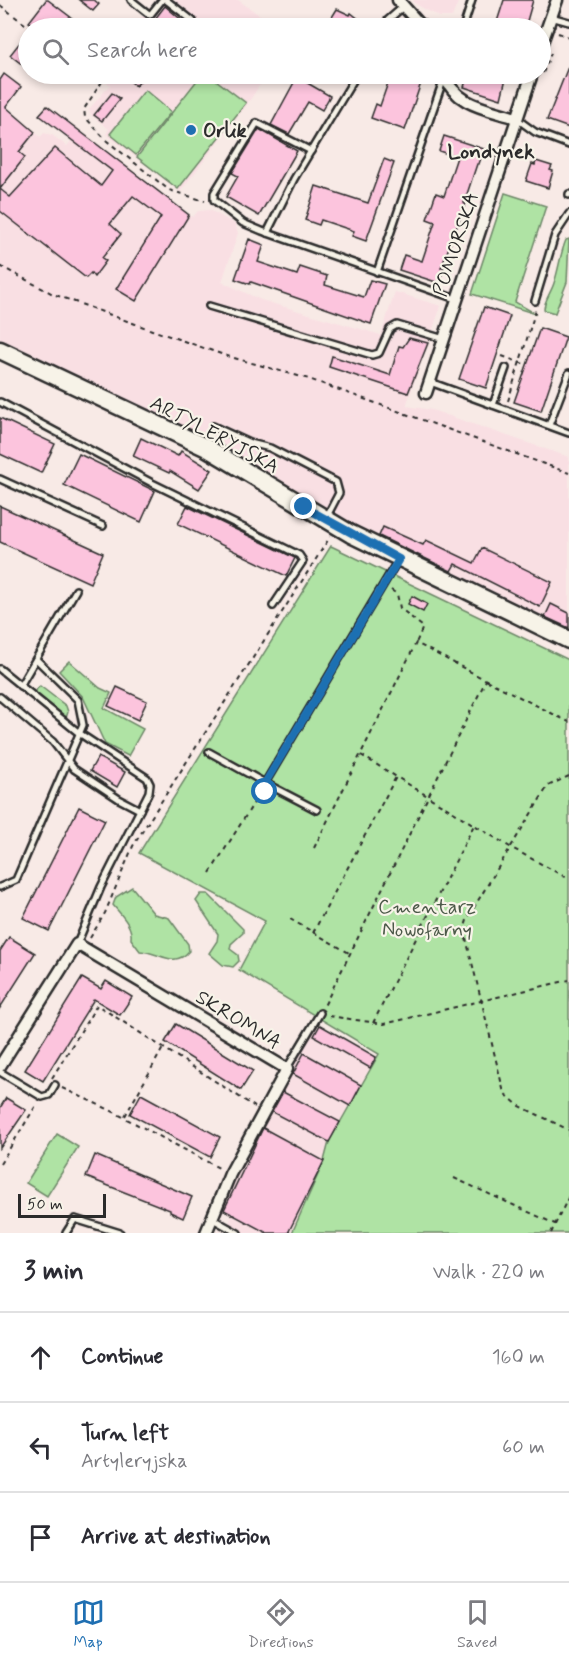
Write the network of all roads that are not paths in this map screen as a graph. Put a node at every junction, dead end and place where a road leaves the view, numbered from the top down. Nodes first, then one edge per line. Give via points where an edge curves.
1 (131, 0) edge
2 (162, 0) edge
3 (166, 0) edge
4 (472, 0) edge
5 (557, 0) edge
6 (401, 3) edge
7 (551, 17) joint
8 (189, 18) edge
9 (390, 18) edge
10 (414, 18) edge
11 (466, 18) edge
12 (569, 22) edge
13 (351, 84) edge
14 (441, 84) edge
15 (448, 84) edge
16 (528, 84) edge
17 (516, 118) junction
18 (569, 145) edge
19 (311, 151) junction
20 (569, 214) edge
21 (267, 233) junction
22 (377, 272) junction
23 (456, 299) junction
24 (535, 301) dead end
25 (209, 306) dead end
26 (444, 339) junction
27 (0, 350) edge
28 (506, 368) dead end
29 (569, 373) edge
30 (428, 388) joint
31 (0, 402) edge
32 (493, 405) junction
33 (549, 425) junction
34 (213, 426) dead end
35 (569, 433) edge
36 (0, 479) edge
37 (324, 520) junction
38 (103, 526) dead end
39 (399, 559) junction
40 (76, 590) dead end
41 (273, 606) dead end
42 (569, 640) edge
43 (36, 659) junction
44 (0, 669) edge
45 (20, 686) junction
46 (0, 697) edge
47 (80, 733) junction
48 (209, 752) dead end
49 (67, 760) junction
50 (267, 784) junction
51 (140, 810) junction
52 (317, 810) dead end
53 (0, 887) edge
54 (77, 944) junction
55 (320, 1013) road end
56 (0, 1066) edge
57 (287, 1068) junction
58 (0, 1072) edge
59 (55, 1085) road end
60 (211, 1218) junction
61 (66, 1233) edge
62 (120, 1233) edge
63 (206, 1233) edge
64 (238, 1233) edge

1 - 2 lane via 150,15
3 - 8 lane
4 - 11 lane
5 - 7 street
6 - 9 lane
6 - 10 street
7 - 12 lane
13 - 19 lane
14 - 22 lane
15 - 17 street via 461,100
16 - 17 street, POMORSKA
17 - 18 lane via 535,132
17 - 23 street, POMORSKA
19 - 21 lane
19 - 21 lane via 257,123 214,193 214,200 243,223
20 - 24 lane via 555,235
21 - 22 lane
22 - 23 lane
23 - 26 street, POMORSKA
25 - 26 lane via 372,355 379,352 390,329 397,325
26 - 30 street, POMORSKA
27 - 37 main road, ARTYLERYJSKA via 207,448
28 - 32 lane
29 - 33 lane
30 - 32 lane
31 - 41 lane via 299,555 303,561
32 - 33 lane
33 - 35 lane
34 - 37 lane via 270,448 336,482 339,493
36 - 38 lane
37 - 39 main road, ARTYLERYJSKA
39 - 42 main road, ARTYLERYJSKA
39 - 50 lane
40 - 43 lane
43 - 45 lane
43 - 47 lane via 78,700 83,725
44 - 45 lane
45 - 47 lane
46 - 49 lane via 53,742
47 - 49 lane
47 - 51 lane via 147,778 149,792
48 - 50 lane
49 - 51 lane via 74,769
49 - 53 lane via 16,880
50 - 52 lane
51 - 54 lane
54 - 56 street
54 - 57 street, SKROMNA
55 - 57 lane
57 - 60 street, SKROMNA
58 - 59 lane via 42,1097 49,1095
60 - 63 street, SKROMNA
60 - 64 lane
61 - 62 lane via 75,1219

